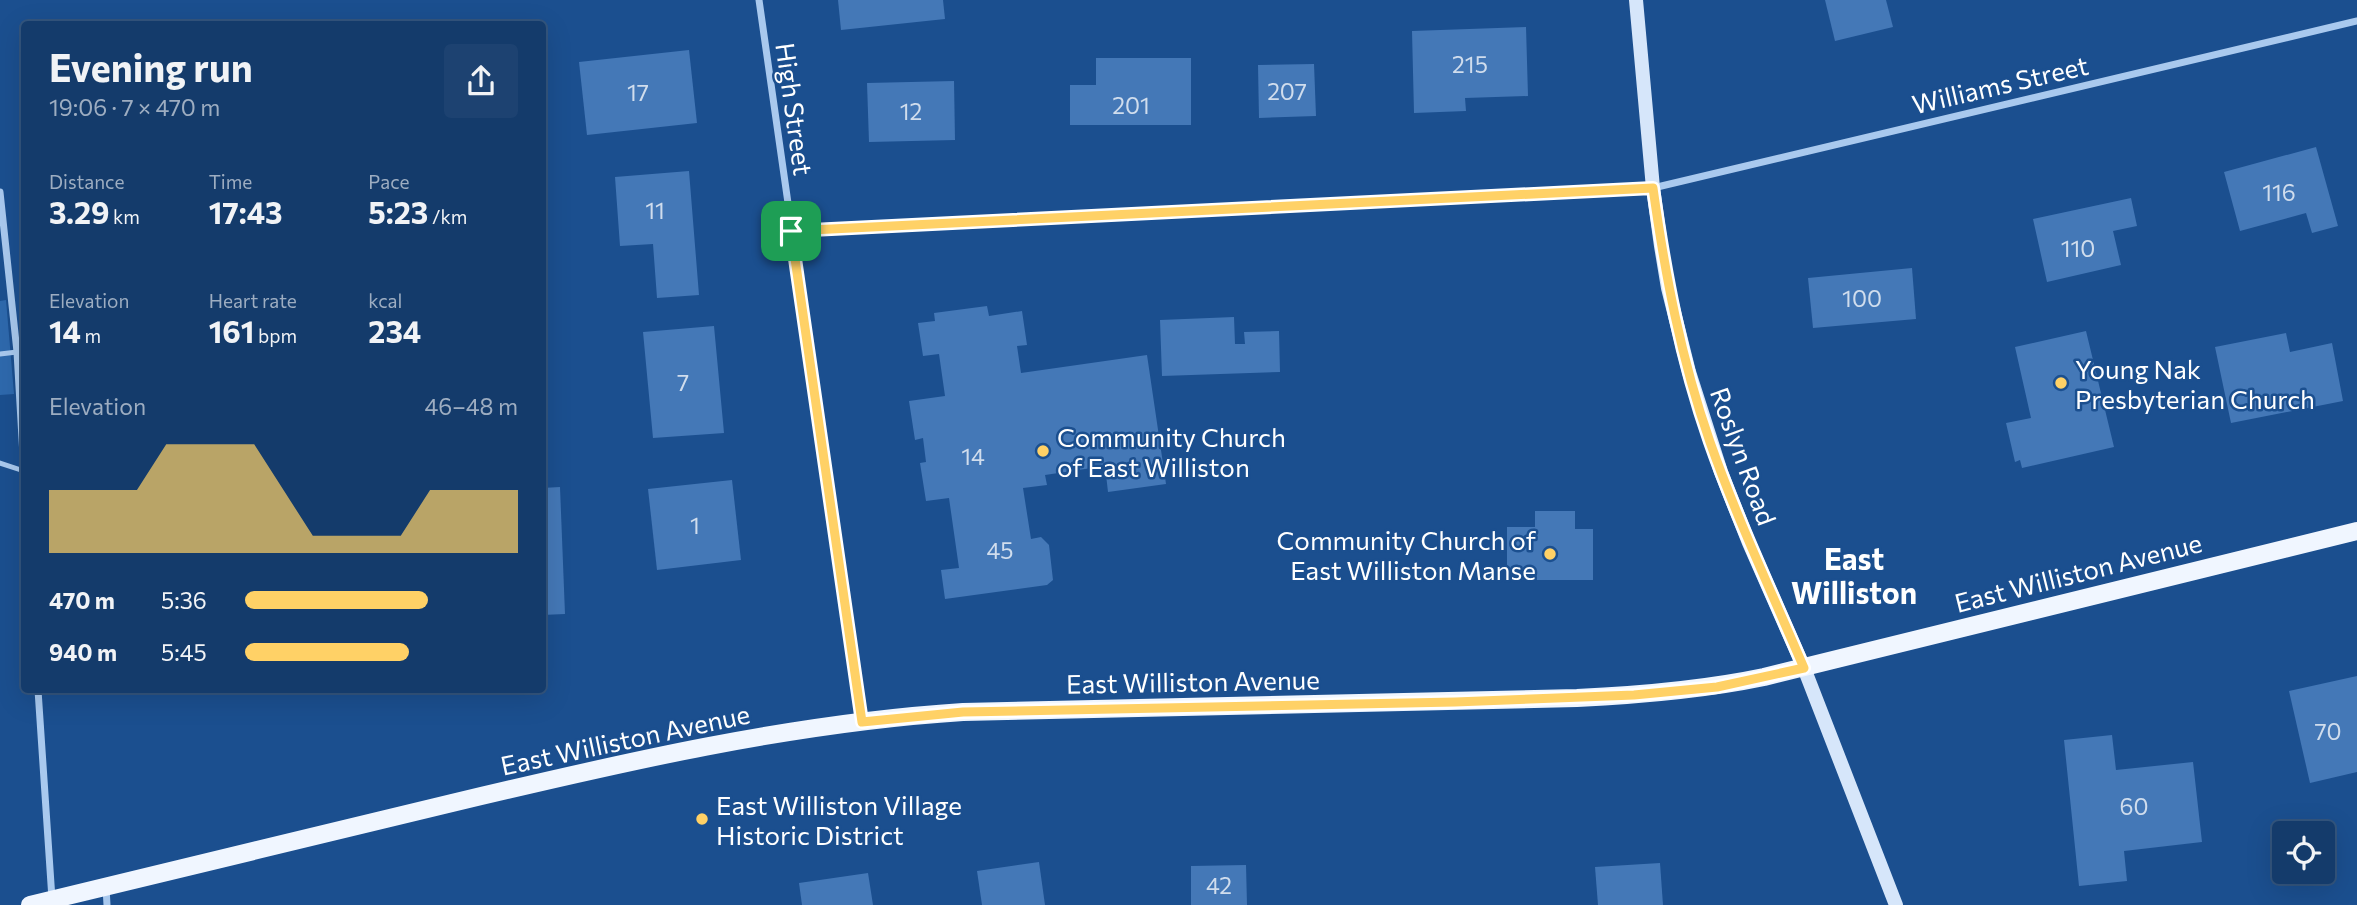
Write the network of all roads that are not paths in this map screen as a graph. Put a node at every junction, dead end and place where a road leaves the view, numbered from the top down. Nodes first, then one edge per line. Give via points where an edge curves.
1 (759, 0) edge
2 (1636, 0) edge
3 (2357, 21) edge
4 (1653, 188) junction
5 (0, 192) edge
6 (791, 231) junction
7 (17, 352) junction
8 (0, 354) edge
9 (21, 421) edge
10 (0, 463) edge
11 (21, 471) edge
12 (2357, 531) edge
13 (1804, 668) junction
14 (38, 693) edge
15 (862, 722) junction
16 (106, 896) edge
17 (52, 900) junction
18 (30, 905) edge
19 (1896, 905) edge

1 - 6 street, High Street
2 - 4 main road, Roslyn Road
3 - 4 street, Williams Street
4 - 6 street, Williams Street
4 - 13 main road, Roslyn Road via 1670,298 1705,428
5 - 7 street
6 - 15 street, High Street
7 - 8 lane
7 - 9 street
10 - 11 lane
12 - 13 main road, East Williston Avenue
13 - 15 main road, East Williston Avenue via 1717,687 1634,695 963,712
13 - 19 main road, Roslyn Road
14 - 17 street
15 - 16 main road, East Williston Avenue via 565,776
16 - 17 main road, East Williston Avenue
17 - 18 main road, East Williston Avenue

